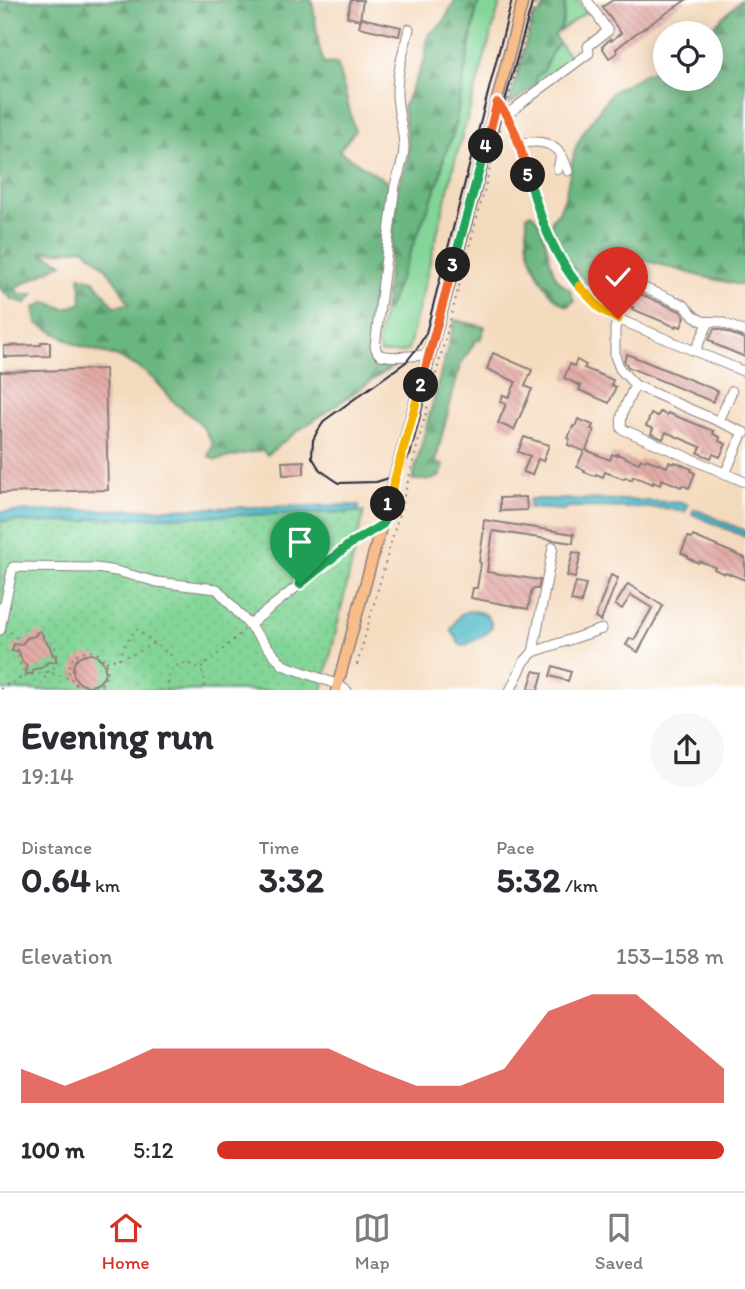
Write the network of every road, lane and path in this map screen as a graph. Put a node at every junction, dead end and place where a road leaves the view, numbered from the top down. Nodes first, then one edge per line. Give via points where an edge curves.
1 (523, 0) edge
2 (536, 0) edge
3 (587, 0) edge
4 (409, 29) dead end
5 (503, 110) junction
6 (519, 144) junction
7 (561, 155) junction
8 (558, 169) dead end
9 (568, 171) dead end
10 (615, 317) junction
11 (709, 322) junction
12 (745, 332) edge
13 (695, 351) junction
14 (429, 355) junction
15 (745, 372) edge
16 (635, 385) junction
17 (732, 391) dead end
18 (719, 421) junction
19 (744, 432) edge
20 (725, 474) junction
21 (745, 482) edge
22 (383, 524) junction
23 (553, 547) dead end
24 (2, 608) edge
25 (249, 625) junction
26 (1, 627) edge
27 (602, 629) dead end
28 (49, 638) dead end
29 (155, 642) junction
30 (533, 652) junction
31 (172, 656) dead end
32 (119, 659) junction
33 (105, 663) junction
34 (357, 665) dead end
35 (200, 669) junction
36 (48, 672) junction
37 (27, 675) junction
38 (72, 679) junction
39 (100, 685) junction
40 (0, 689) edge
41 (82, 689) edge
42 (169, 689) edge
43 (341, 689) edge
44 (39, 690) edge
45 (104, 690) edge
46 (203, 690) edge
47 (510, 690) edge

1 - 5 main road
2 - 5 path
3 - 5 street via 608,31 588,46 589,53
4 - 14 street via 397,92 404,149 395,185 375,345 380,355
5 - 6 street
5 - 14 main road
5 - 34 path
6 - 7 street via 547,143
6 - 10 street via 556,253 586,294
7 - 8 street
7 - 9 street
10 - 11 street via 615,303 633,286 684,305
10 - 13 street
10 - 16 street via 615,356
11 - 12 street
11 - 13 street
13 - 15 street
14 - 22 main road
16 - 18 street
16 - 20 street via 621,419 622,429
17 - 18 street
18 - 19 street
19 - 20 street
20 - 21 street
22 - 25 street via 350,544
22 - 43 main road
23 - 30 street
24 - 25 street via 13,567 96,568 217,589
24 - 26 street
25 - 35 path
25 - 43 street via 283,665
26 - 37 path via 19,640 18,659
27 - 30 street
28 - 36 path via 58,659
29 - 31 path
29 - 32 path
29 - 32 path via 136,629
30 - 47 street
32 - 33 path
33 - 38 path via 90,651 76,655 69,668
33 - 39 path via 107,672
35 - 42 path via 188,663 175,667 168,678
35 - 46 path via 205,677
36 - 37 path
36 - 38 path
36 - 44 path
37 - 40 path
38 - 41 path
39 - 41 path
39 - 45 path

